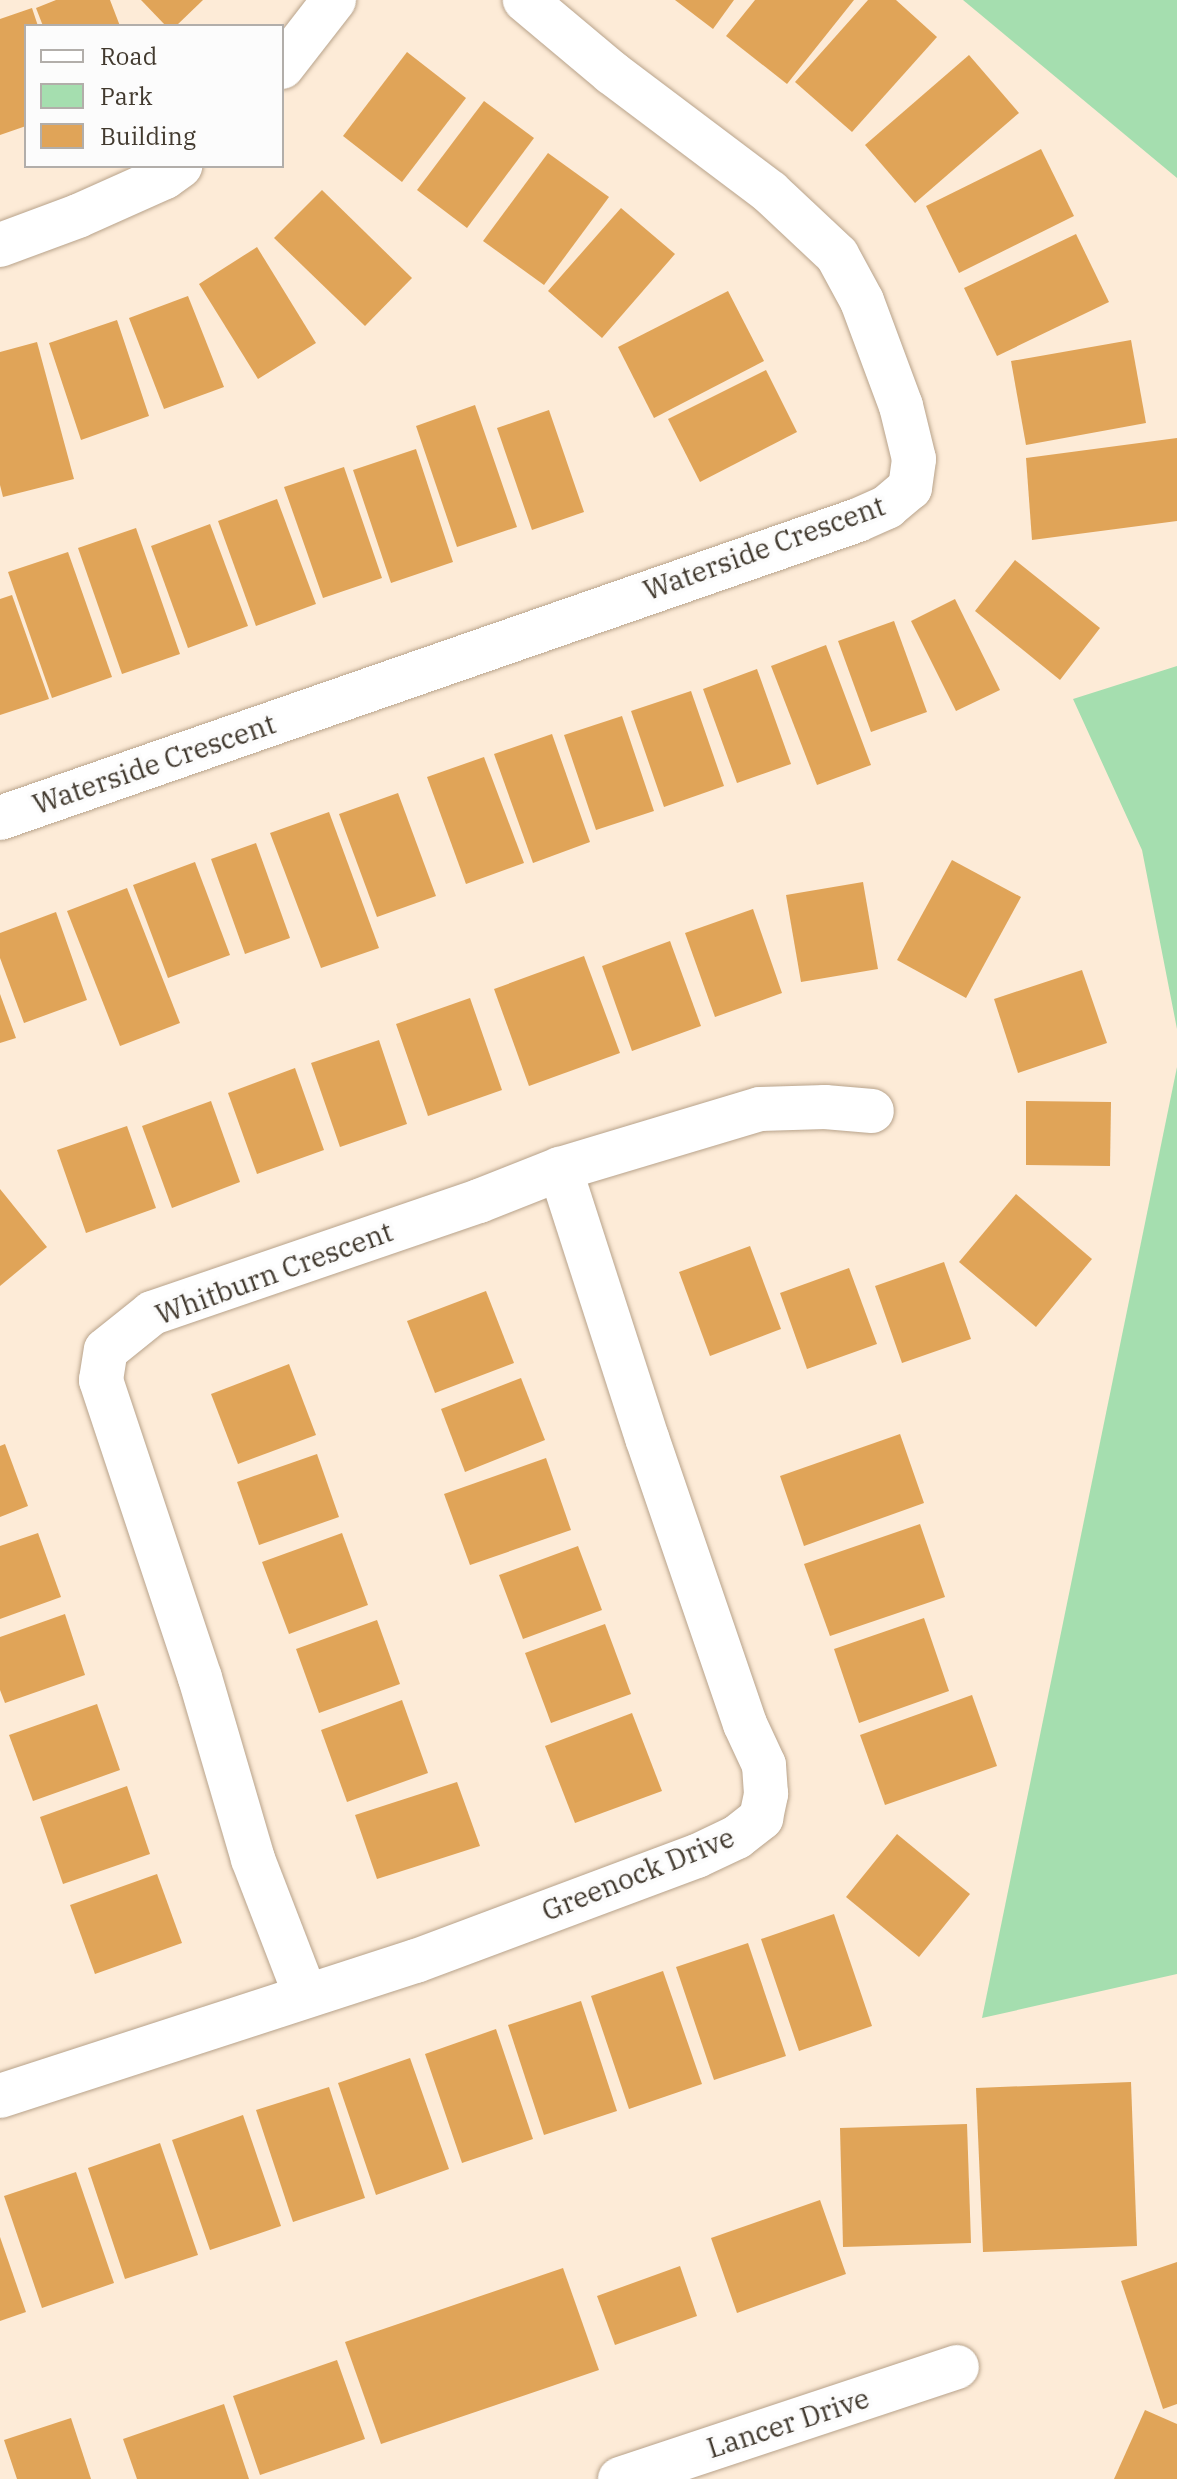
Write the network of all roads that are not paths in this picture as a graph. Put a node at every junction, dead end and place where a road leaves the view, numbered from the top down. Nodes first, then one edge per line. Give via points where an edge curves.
1 (334, 0) edge
2 (525, 0) edge
3 (284, 64) edge
4 (177, 168) edge
5 (0, 245) edge
6 (0, 818) edge
7 (872, 1111) dead end
8 (560, 1169) junction
9 (305, 1994) junction
10 (0, 2096) edge
11 (957, 2367) dead end
12 (620, 2479) edge

1 - 3 street
2 - 6 street, Waterside Crescent via 770,192 837,255 867,313 901,406 914,459 910,488 887,507 858,520
4 - 5 street via 78,216
7 - 8 street, Whitburn Crescent via 760,1109
8 - 9 street, Whitburn Crescent via 152,1313 106,1350 101,1380 200,1678 253,1859
8 - 9 street, Greenock Drive via 647,1438 745,1724 764,1765 761,1818 737,1837 697,1856 416,1961
9 - 10 street, Greenock Drive
11 - 12 street, Lancer Drive

